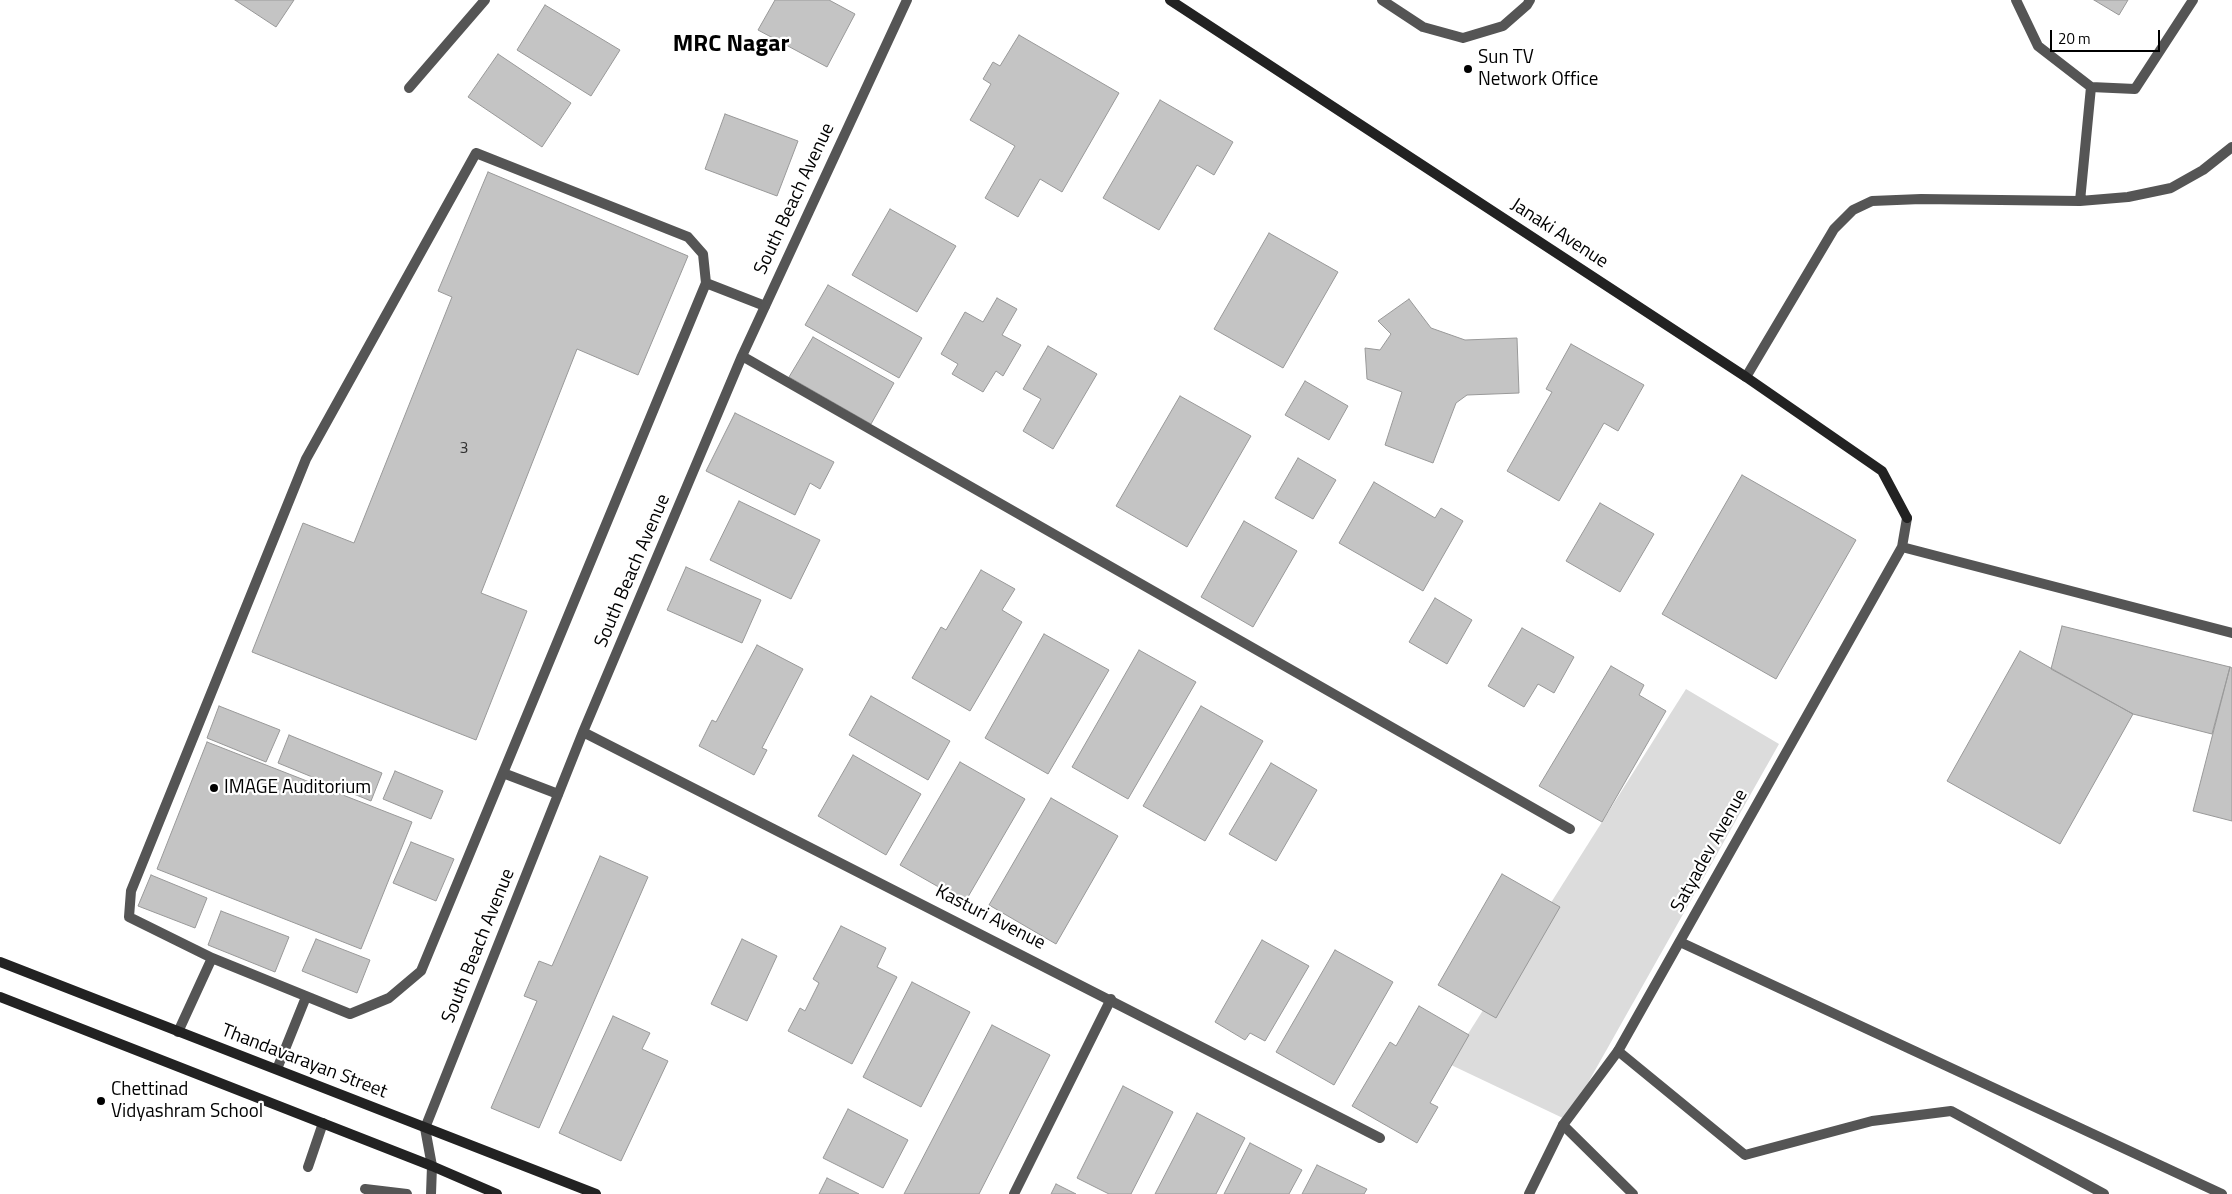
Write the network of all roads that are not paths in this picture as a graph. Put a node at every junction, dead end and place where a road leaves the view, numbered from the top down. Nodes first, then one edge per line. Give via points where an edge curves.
1 (485, 0) edge
2 (907, 0) edge
3 (1170, 0) edge
4 (1382, 0) edge
5 (1530, 0) edge
6 (2016, 0) edge
7 (2193, 0) edge
8 (2091, 87) junction
9 (410, 88) dead end
10 (2230, 151) edge
11 (2080, 201) junction
12 (706, 283) junction
13 (765, 306) junction
14 (742, 356) junction
15 (1746, 377) junction
16 (1907, 518) joint
17 (1902, 547) junction
18 (2232, 633) edge
19 (583, 732) junction
20 (503, 773) junction
21 (558, 794) junction
22 (1570, 829) dead end
23 (1680, 942) junction
24 (212, 958) junction
25 (0, 962) edge
26 (0, 997) edge
27 (306, 997) junction
28 (1111, 999) junction
29 (178, 1032) junction
30 (1618, 1051) junction
31 (277, 1069) junction
32 (323, 1123) junction
33 (1563, 1125) junction
34 (425, 1128) junction
35 (1380, 1138) dead end
36 (308, 1166) dead end
37 (432, 1166) junction
38 (365, 1189) dead end
39 (407, 1194) edge
40 (431, 1194) edge
41 (497, 1194) edge
42 (596, 1194) edge
43 (1014, 1194) edge
44 (1529, 1194) edge
45 (1633, 1194) edge
46 (2104, 1194) edge
47 (2222, 1194) edge

1 - 9 street
2 - 13 street, South Beach Avenue
3 - 15 street, Janaki Avenue
4 - 5 street via 1423,27 1463,38 1503,26
6 - 8 street via 2038,46
7 - 8 street via 2136,89
8 - 11 street
10 - 11 street via 2171,188 2128,197
11 - 15 street via 1921,199 1872,201 1853,210 1834,229
12 - 13 street
12 - 20 street
12 - 24 street via 703,254 688,237 476,153 306,460 130,892 129,917
13 - 14 street, South Beach Avenue
14 - 19 street, South Beach Avenue
14 - 22 street
15 - 16 street, Janaki Avenue via 1882,470
16 - 17 street, Satyadev Avenue
17 - 18 street
17 - 23 street, Satyadev Avenue
19 - 21 street, South Beach Avenue
19 - 28 street, Kasturi Avenue
20 - 21 street
20 - 27 street via 421,971 389,998 350,1014
21 - 34 street, South Beach Avenue
23 - 30 street, Satyadev Avenue
23 - 47 street
24 - 27 street
24 - 29 street
25 - 29 street, Thandavarayan Street
26 - 32 street
27 - 31 street
28 - 35 street, Kasturi Avenue
28 - 43 street
29 - 31 street, Thandavarayan Street
30 - 33 street, Satyadev Avenue
30 - 46 street via 1745,1155 1872,1122 1951,1111
31 - 34 street, Thandavarayan Street
32 - 36 street
32 - 37 street
33 - 44 street, Satyadev Avenue
33 - 45 street
34 - 37 street
34 - 42 street, Thandavarayan Street
37 - 40 street
37 - 41 street
38 - 39 street

